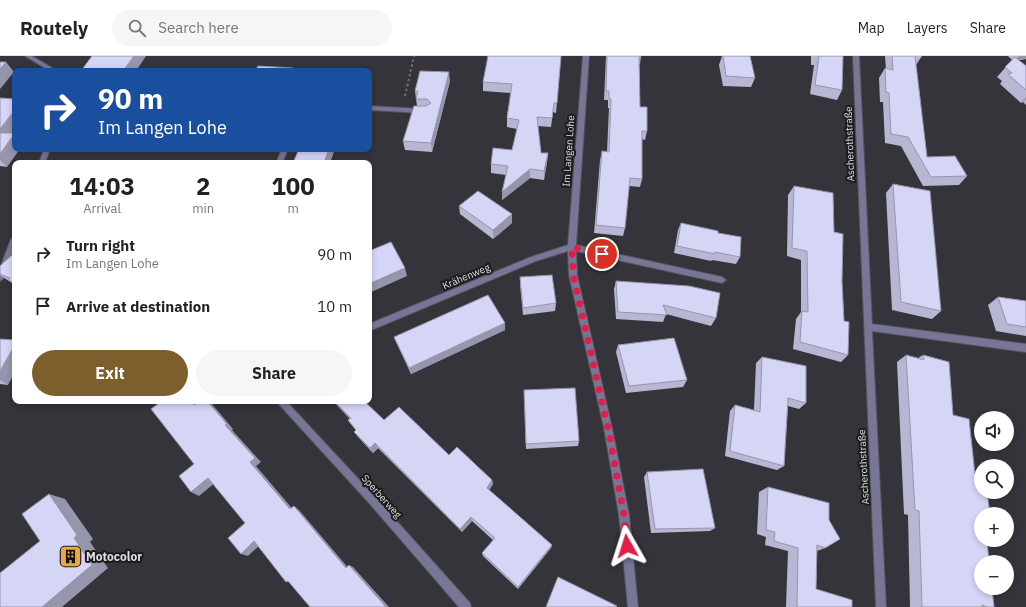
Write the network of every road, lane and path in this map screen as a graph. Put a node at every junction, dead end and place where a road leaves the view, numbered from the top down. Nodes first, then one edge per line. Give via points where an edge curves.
1 (28, 56) edge
2 (414, 56) edge
3 (586, 56) edge
4 (856, 56) edge
5 (49, 68) edge
6 (372, 108) edge
7 (401, 110) junction
8 (428, 112) edge
9 (12, 247) edge
10 (572, 247) junction
11 (0, 278) edge
12 (722, 280) dead end
13 (372, 327) edge
14 (868, 327) junction
15 (1026, 348) edge
16 (283, 404) edge
17 (466, 607) edge
18 (633, 607) edge
19 (881, 607) edge

1 - 5 street
2 - 7 path
3 - 10 street, Im Langen Lohe
4 - 14 street, Ascherothstraße
6 - 7 street
7 - 8 street
9 - 11 street
10 - 12 street
10 - 13 street, Krähenweg via 534,259
10 - 18 street, Im Langen Lohe via 573,275 608,428 624,515
14 - 15 street
14 - 19 street, Ascherothstraße
16 - 17 street, Sperberweg

